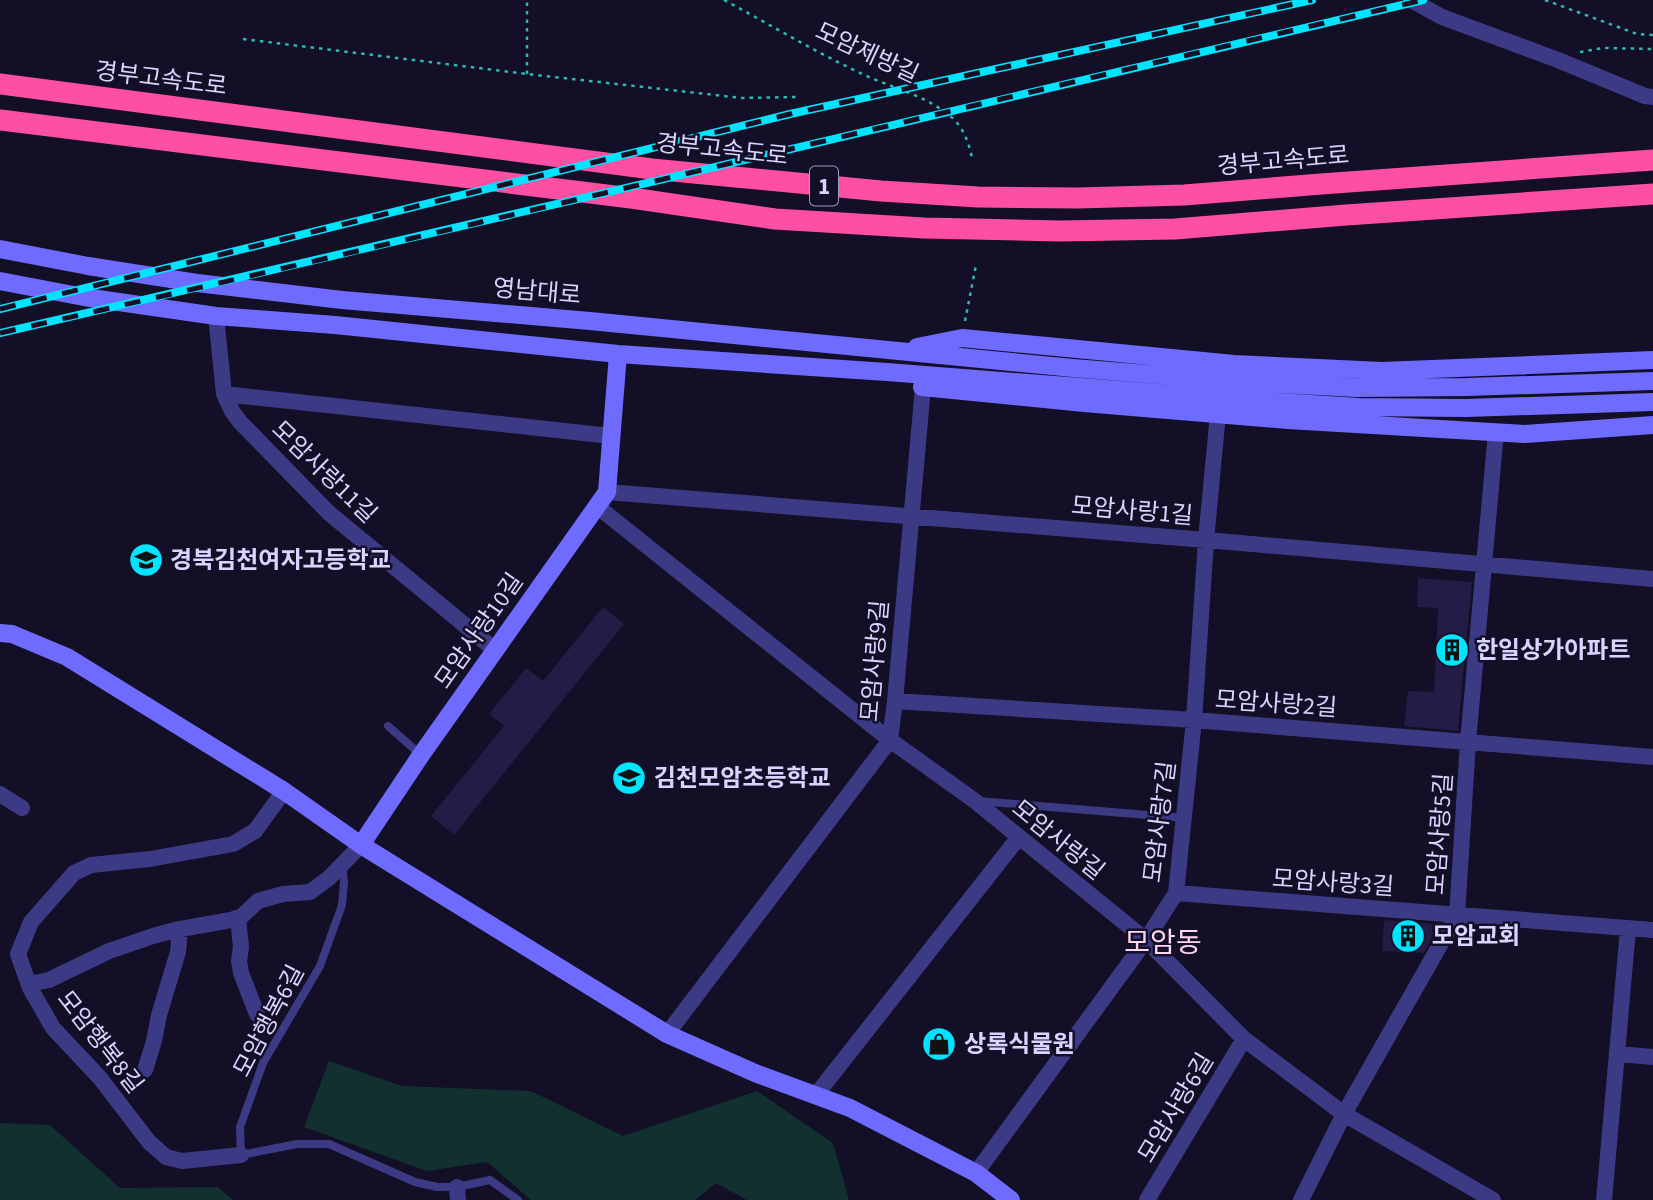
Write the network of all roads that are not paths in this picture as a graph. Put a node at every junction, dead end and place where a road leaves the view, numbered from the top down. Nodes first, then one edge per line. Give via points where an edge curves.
1 (1411, 0) edge
2 (0, 84) edge
3 (1650, 95) edge
4 (0, 120) edge
5 (1653, 160) edge
6 (1653, 194) edge
7 (0, 249) edge
8 (0, 281) edge
9 (216, 316) junction
10 (896, 351) junction
11 (618, 354) junction
12 (1653, 360) edge
13 (887, 372) junction
14 (1072, 377) junction
15 (1653, 381) edge
16 (923, 387) junction
17 (224, 394) junction
18 (1653, 402) edge
19 (1218, 414) junction
20 (1653, 425) edge
21 (1496, 432) junction
22 (611, 436) junction
23 (602, 499) junction
24 (911, 517) junction
25 (1206, 540) junction
26 (1483, 564) junction
27 (1653, 579) edge
28 (0, 633) edge
29 (495, 650) junction
30 (895, 701) junction
31 (1194, 720) junction
32 (388, 726) dead end
33 (890, 740) junction
34 (1468, 742) junction
35 (421, 755) junction
36 (1653, 757) edge
37 (284, 791) junction
38 (0, 794) edge
39 (975, 801) junction
40 (22, 808) dead end
41 (1185, 818) junction
42 (1019, 836) junction
43 (361, 845) junction
44 (342, 865) junction
45 (1176, 893) junction
46 (1457, 915) junction
47 (237, 918) junction
48 (180, 929) junction
49 (1628, 929) junction
50 (1653, 930) edge
51 (1146, 940) junction
52 (29, 984) junction
53 (257, 1014) dead end
54 (667, 1034) junction
55 (1244, 1039) junction
56 (1618, 1054) junction
57 (1653, 1057) edge
58 (145, 1070) dead end
59 (816, 1095) junction
60 (1343, 1114) junction
61 (241, 1155) junction
62 (976, 1173) junction
63 (458, 1193) edge
64 (518, 1200) edge
65 (1011, 1200) edge
66 (1147, 1200) edge
67 (1301, 1200) edge
68 (1493, 1200) edge
69 (1604, 1200) edge

1 - 3 street via 1441,17
2 - 5 highway, 경부고속도로 / 1 via 652,169 978,197 1184,195
4 - 6 highway, 1 via 775,219 924,228 1175,229
7 - 10 main road, 영남대로 via 197,283 342,300
8 - 9 main road
9 - 11 main road
9 - 17 street, 모암사랑11길
10 - 12 main road via 962,338 1234,364 1382,370
10 - 14 main road, 영남대로
11 - 13 main road
11 - 22 main road
13 - 14 main road
13 - 16 main road
14 - 15 main road via 1357,388
14 - 18 main road via 1359,407
16 - 19 main road
16 - 24 street, 모암사랑9길
17 - 22 street
17 - 29 street, 모암사랑11길 via 240,422 329,513
19 - 21 main road
19 - 25 street, 모암사랑7길
20 - 21 main road
21 - 26 street, 모암사랑5길
22 - 23 main road
23 - 24 street, 모암사랑1길
23 - 29 main road, 모암사랑10길
23 - 33 street, 모암사랑길
24 - 25 street, 모암사랑1길
24 - 30 street, 모암사랑9길
25 - 26 street, 모암사랑1길
25 - 31 street, 모암사랑7길
26 - 27 street, 모암사랑1길
26 - 34 street, 모암사랑5길
28 - 37 main road via 67,657
29 - 35 main road, 모암사랑10길
30 - 31 street, 모암사랑2길
30 - 33 street, 모암사랑9길
31 - 34 street, 모암사랑2길
31 - 41 street, 모암사랑7길
32 - 35 lane
33 - 39 street, 모암사랑길
33 - 54 street, 모암사랑9길
34 - 36 street, 모암사랑2길
34 - 46 street, 모암사랑5길
35 - 43 main road, 모암사랑10길
37 - 43 main road
37 - 52 street, 모암행복8길 via 255,831 233,844 91,865 74,873 31,922 18,954
38 - 40 street
39 - 41 lane
39 - 42 street, 모암사랑길
41 - 45 street, 모암사랑7길
42 - 51 street, 모암사랑길
42 - 59 street
43 - 44 street
43 - 54 main road
44 - 47 street via 310,892 258,901
44 - 61 lane, 모암행복6길 via 342,905 320,966 263,1063 240,1127
45 - 46 street, 모암사랑3길
45 - 51 street, 모암사랑7길
46 - 49 street, 모암사랑3길
46 - 60 street, 모암사랑5길
47 - 48 street
47 - 53 street via 241,972
48 - 52 street via 109,951 48,980
48 - 58 street via 178,952
49 - 50 street, 모암사랑3길
49 - 56 street
51 - 55 street, 모암사랑길
51 - 62 street, 모암사랑7길
52 - 61 street, 모암행복8길 via 53,1028 166,1157 182,1161
54 - 59 main road
55 - 60 street, 모암사랑길
55 - 66 street, 모암사랑6길
56 - 57 street
56 - 69 street
59 - 62 main road
60 - 67 street, 모암사랑5길
60 - 68 street, 모암사랑길
61 - 63 lane via 297,1144 330,1144 415,1182
62 - 65 main road
63 - 64 lane via 490,1180

